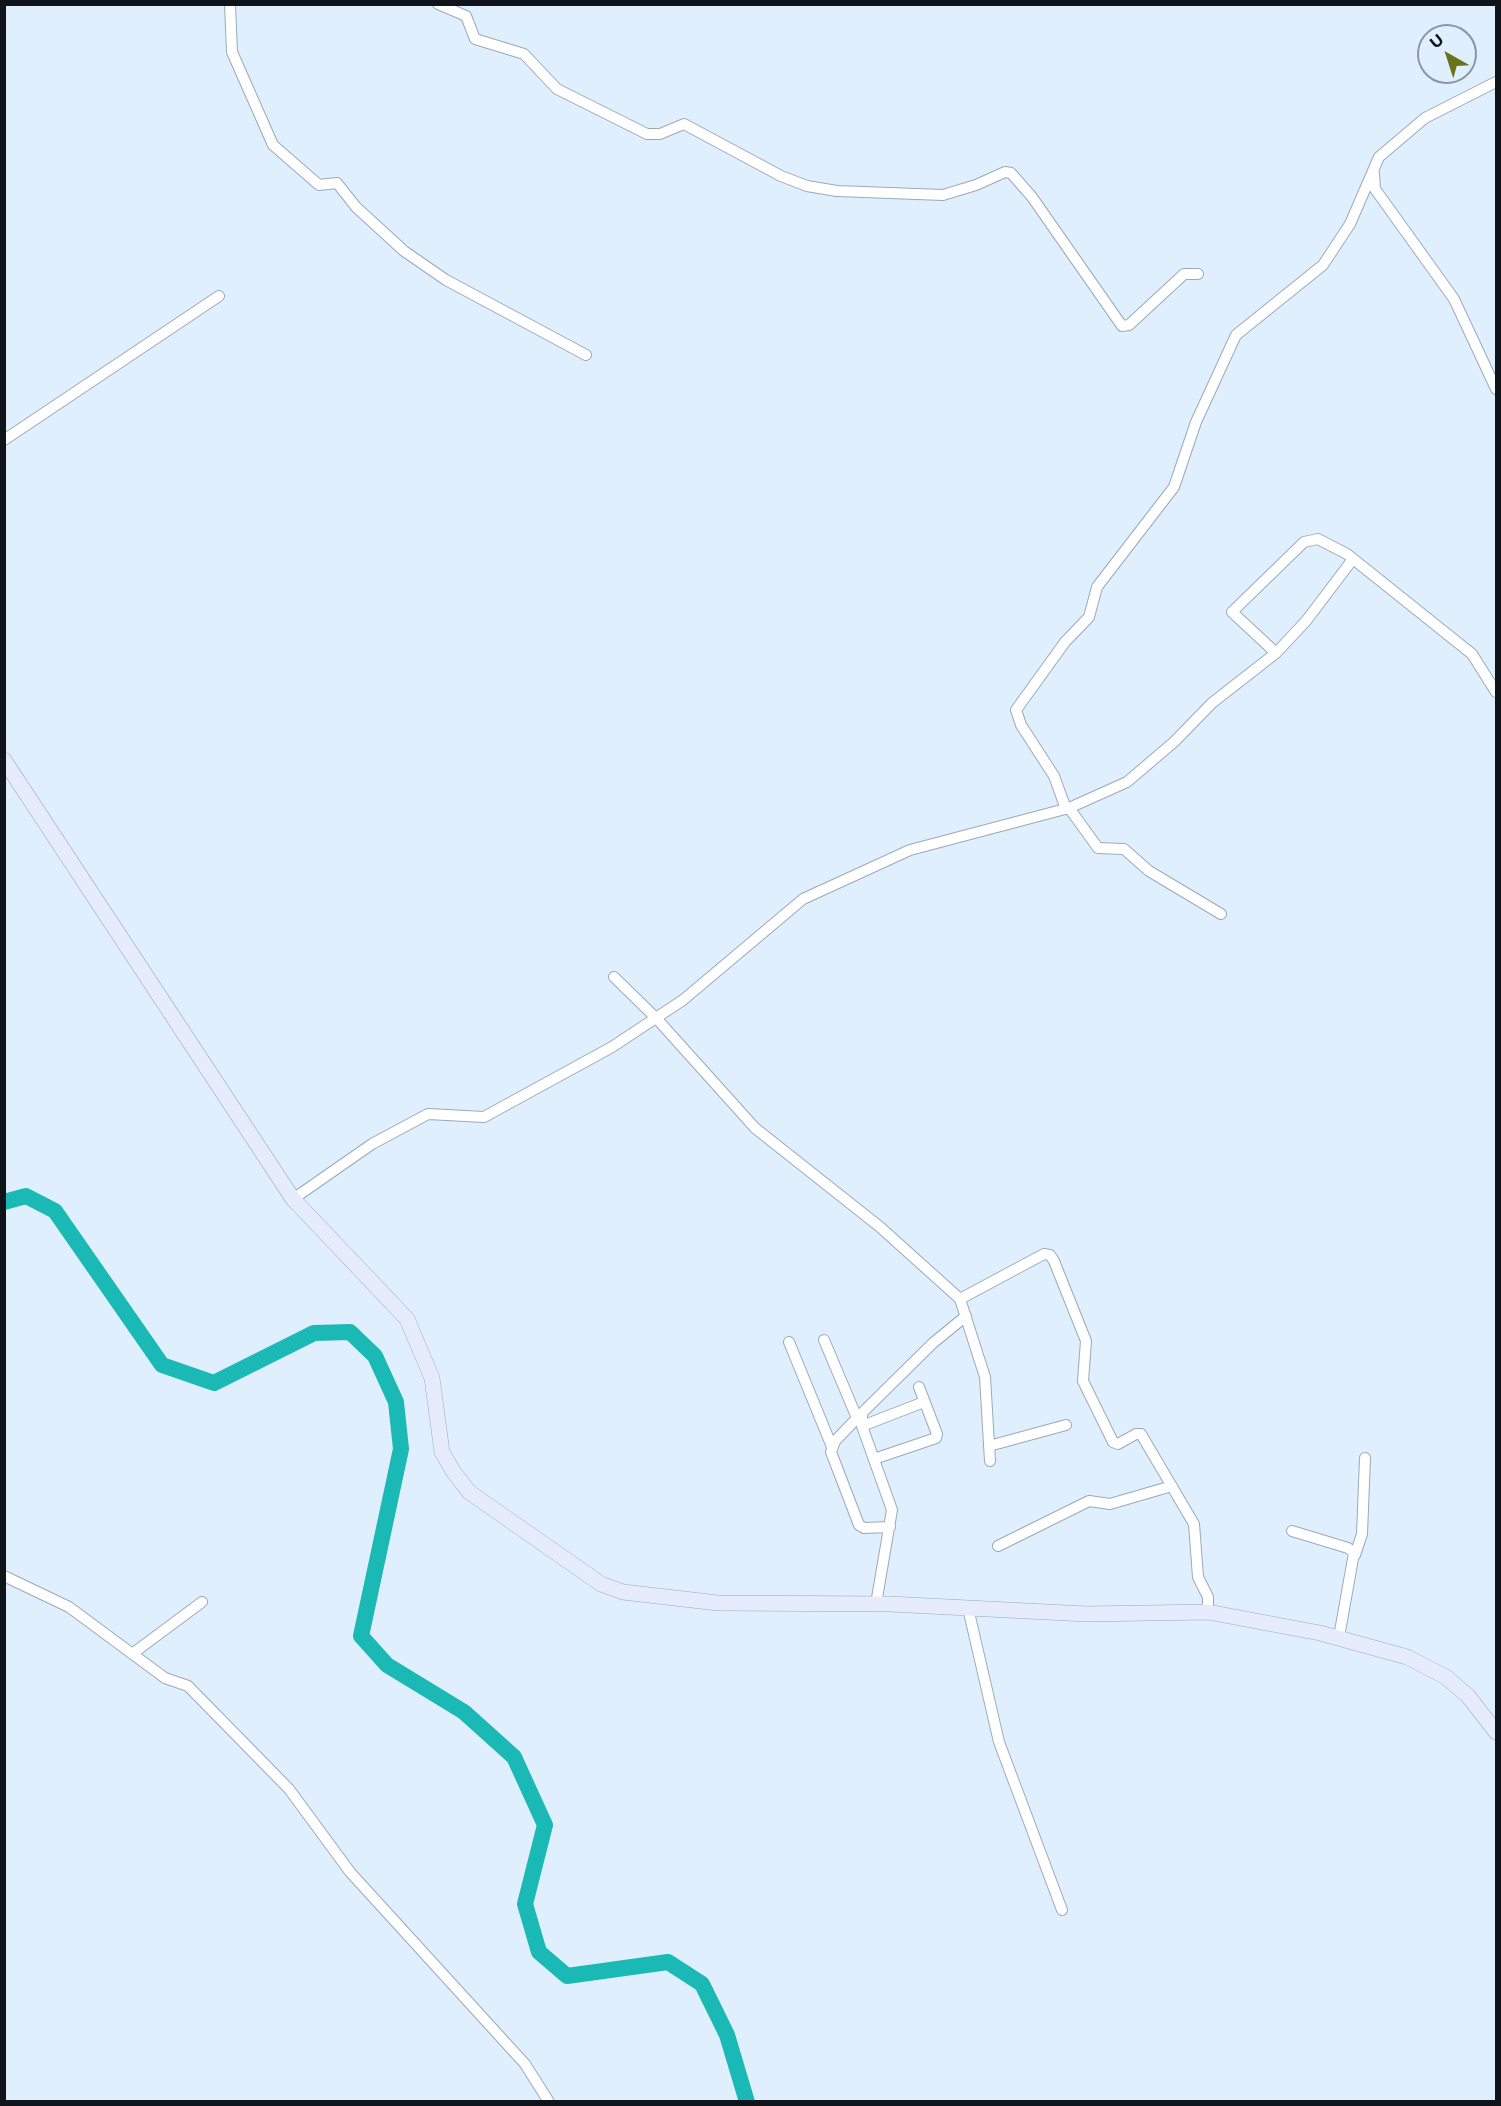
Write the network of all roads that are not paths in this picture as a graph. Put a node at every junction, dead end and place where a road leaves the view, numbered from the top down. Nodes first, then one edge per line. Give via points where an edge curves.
1 (230, 4) edge
2 (438, 4) edge
3 (1497, 82) edge
4 (1378, 158) junction
5 (1198, 274) dead end
6 (219, 296) dead end
7 (586, 355) dead end
8 (1497, 389) edge
9 (4, 440) edge
10 (1353, 558) junction
11 (1276, 653) junction
12 (1497, 692) edge
13 (4, 760) edge
14 (1068, 809) junction
15 (1221, 914) dead end
16 (614, 977) dead end
17 (657, 1019) junction
18 (292, 1198) junction
19 (960, 1299) junction
20 (966, 1317) junction
21 (824, 1340) dead end
22 (789, 1342) dead end
23 (919, 1388) dead end
24 (924, 1402) junction
25 (860, 1419) junction
26 (1066, 1425) dead end
27 (989, 1446) junction
28 (831, 1447) junction
29 (1365, 1458) dead end
30 (874, 1459) junction
31 (990, 1461) dead end
32 (1172, 1486) junction
33 (890, 1527) junction
34 (1292, 1531) dead end
35 (998, 1545) dead end
36 (1355, 1555) junction
37 (4, 1576) edge
38 (202, 1602) dead end
39 (876, 1604) junction
40 (968, 1608) junction
41 (1208, 1612) junction
42 (1339, 1637) junction
43 (132, 1654) junction
44 (1497, 1732) edge
45 (1062, 1910) dead end
46 (549, 2102) edge

1 - 7 street via 232,52 273,145 319,185 337,183 356,207 404,250 446,280
2 - 5 street via 466,16 475,39 524,54 557,89 647,134 660,134 684,124 807,186 837,191 943,195 1011,173 1032,197 1122,327 1129,325 1184,274
3 - 4 street via 1425,118
4 - 8 street via 1372,179 1374,189 1454,299
4 - 14 street via 1350,224 1323,265 1236,335 1196,422 1174,487 1097,587 1089,617 1065,642 1016,710
6 - 9 street
10 - 11 street
10 - 11 street via 1318,539 1304,542 1232,612
10 - 12 street via 1472,654
11 - 14 street via 1212,703 1127,782
13 - 18 street
14 - 15 street via 1098,848 1124,849 1149,871
14 - 17 street via 910,850 803,899
16 - 17 street
17 - 18 street via 484,1117 428,1114 343,1162
17 - 19 street via 755,1128 880,1227
18 - 39 street via 407,1319 432,1378 442,1452 470,1492 520,1529 602,1584 624,1592 718,1603
19 - 20 street
19 - 32 street via 1044,1254 1050,1255 1086,1341 1083,1381 1113,1442 1118,1444 1141,1434
20 - 25 street via 933,1343
20 - 27 street via 985,1377
21 - 25 street
22 - 28 street
23 - 24 street
24 - 25 street
24 - 30 street via 936,1438
25 - 28 street
25 - 30 street
26 - 27 street
27 - 31 street
28 - 33 street via 860,1526
29 - 36 street via 1362,1534
30 - 33 street via 891,1506
32 - 35 street via 1110,1504 1089,1501
32 - 41 street via 1194,1524 1198,1576 1208,1597
33 - 39 street
34 - 36 street via 1348,1548
36 - 42 street
37 - 43 street via 69,1607
38 - 43 street
39 - 40 street
40 - 41 street via 1087,1614
40 - 45 street via 999,1743
41 - 42 street
42 - 44 street via 1407,1657 1446,1677 1468,1696
43 - 46 street via 165,1678 188,1686 289,1789 350,1872 525,2064

